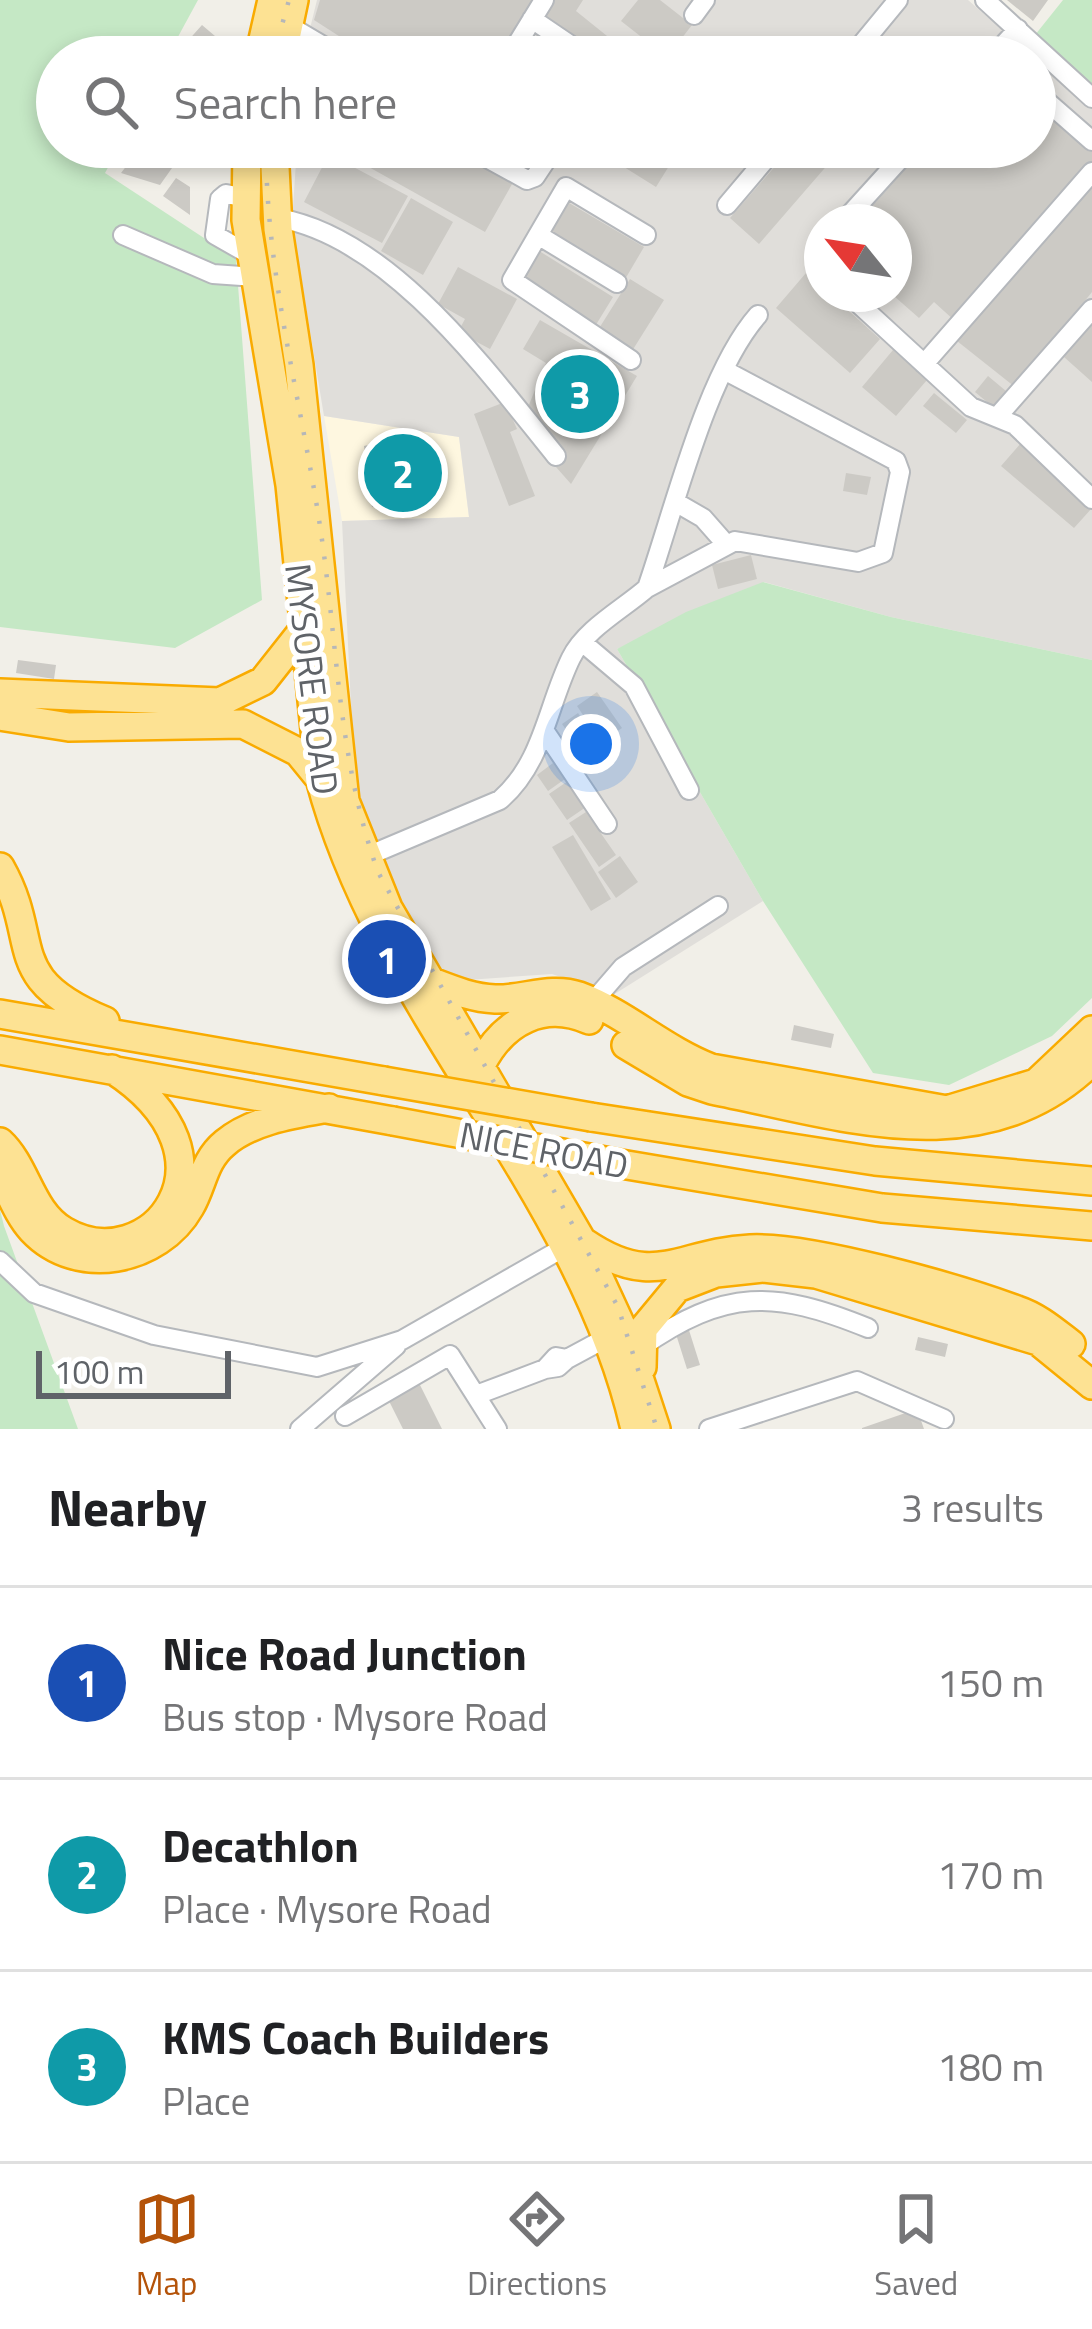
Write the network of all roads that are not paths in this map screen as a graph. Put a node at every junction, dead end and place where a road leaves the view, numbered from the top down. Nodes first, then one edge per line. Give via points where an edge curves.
1 (544, 0) edge
2 (898, 0) edge
3 (985, 0) edge
4 (532, 20) junction
5 (1018, 29) junction
6 (522, 36) edge
7 (556, 36) edge
8 (868, 36) edge
9 (1012, 36) edge
10 (1026, 36) edge
11 (1056, 64) edge
12 (1092, 98) edge
13 (1056, 109) edge
14 (1092, 141) edge
15 (247, 168) edge
16 (275, 168) edge
17 (506, 168) edge
18 (542, 168) edge
19 (759, 168) edge
20 (892, 168) edge
21 (1092, 172) edge
22 (527, 179) junction
23 (558, 201) junction
24 (859, 204) edge
25 (727, 206) dead end
26 (246, 209) junction
27 (278, 224) junction
28 (122, 235) dead end
29 (538, 235) junction
30 (646, 235) dead end
31 (254, 267) junction
32 (617, 283) dead end
33 (1092, 309) edge
34 (868, 312) edge
35 (758, 315) dead end
36 (631, 360) dead end
37 (924, 364) junction
38 (724, 370) junction
39 (997, 417) junction
40 (556, 455) dead end
41 (1092, 499) edge
42 (677, 503) junction
43 (725, 543) junction
44 (647, 588) junction
45 (314, 629) junction
46 (582, 642) junction
47 (0, 693) edge
48 (0, 716) edge
49 (544, 730) junction
50 (320, 779) junction
51 (689, 790) dead end
52 (607, 824) dead end
53 (365, 857) junction
54 (0, 867) edge
55 (718, 906) dead end
56 (432, 982) junction
57 (591, 1004) junction
58 (0, 1014) edge
59 (1092, 1030) edge
60 (147, 1038) junction
61 (0, 1050) edge
62 (1092, 1061) edge
63 (482, 1063) junction
64 (112, 1070) junction
65 (329, 1108) junction
66 (0, 1142) edge
67 (0, 1174) edge
68 (1092, 1181) edge
69 (1092, 1226) edge
70 (572, 1244) junction
71 (0, 1261) edge
72 (886, 1283) junction
73 (868, 1328) dead end
74 (606, 1338) junction
75 (403, 1340) junction
76 (640, 1348) junction
77 (1092, 1362) edge
78 (644, 1385) junction
79 (1092, 1385) edge
80 (479, 1394) junction
81 (345, 1416) dead end
82 (944, 1419) dead end
83 (300, 1429) edge
84 (496, 1429) edge
85 (635, 1429) edge
86 (656, 1429) edge
87 (709, 1429) edge

1 - 4 street
2 - 8 street
3 - 5 street
4 - 6 street
4 - 7 street
5 - 9 street
5 - 10 street
11 - 12 street
13 - 14 street
15 - 26 highway, MYSORE ROAD
16 - 27 highway, MYSORE ROAD
17 - 22 street
18 - 22 street
19 - 25 street
20 - 24 street
21 - 37 street
22 - 23 street
23 - 29 street
23 - 30 street via 566,187
26 - 27 highway
26 - 31 highway, MYSORE ROAD
27 - 40 street via 318,226 385,267
27 - 45 highway, MYSORE ROAD via 302,388
28 - 31 street via 213,274
29 - 32 street
29 - 36 street via 512,280
31 - 45 highway, MYSORE ROAD
33 - 39 street
34 - 37 street
35 - 38 street
37 - 39 street via 971,407
38 - 42 street
38 - 43 street via 888,453 900,472 889,542 870,560
39 - 41 street
42 - 43 street
42 - 44 street
43 - 44 street
44 - 46 street
45 - 47 highway via 263,681 220,702
45 - 50 highway, MYSORE ROAD
45 - 53 highway, MYSORE ROAD via 345,801
46 - 49 street
46 - 51 street via 634,686
48 - 50 highway via 69,727 243,724 298,752
49 - 52 street
49 - 53 street via 523,778 500,800
50 - 70 highway, MYSORE ROAD via 372,915
53 - 56 highway, MYSORE ROAD
54 - 60 highway via 24,952 44,984 69,1005
55 - 57 street via 623,967
56 - 57 highway via 482,997 544,991
56 - 63 highway, MYSORE ROAD
57 - 59 highway via 711,1068 947,1110 1036,1082
58 - 60 highway, NICE ROAD
60 - 68 highway, NICE ROAD, bridge via 893,1163
61 - 64 highway, NICE ROAD
62 - 63 highway via 1049,1097 955,1129 700,1086 562,1011 512,1025
63 - 70 highway, MYSORE ROAD
64 - 65 highway, NICE ROAD
64 - 66 highway via 172,1124 184,1155 181,1187 148,1226 99,1242 65,1232 42,1211
65 - 67 highway via 266,1122 226,1142 172,1232 115,1258 59,1250 32,1230
65 - 69 highway, NICE ROAD, bridge via 882,1208
70 - 72 highway via 647,1270 751,1249 793,1252
70 - 74 highway, MYSORE ROAD
70 - 75 street
70 - 78 highway, MYSORE ROAD
71 - 75 street via 34,1293 177,1340 317,1367
72 - 76 highway via 764,1268 716,1273 665,1299
72 - 77 highway via 1016,1309
72 - 79 highway via 1038,1341
73 - 76 street via 806,1303 764,1300 689,1314
74 - 80 street via 559,1367
74 - 85 highway, MYSORE ROAD
75 - 83 street
76 - 78 highway
78 - 86 highway, MYSORE ROAD
80 - 81 street via 446,1355
80 - 84 street
82 - 87 street via 856,1381

